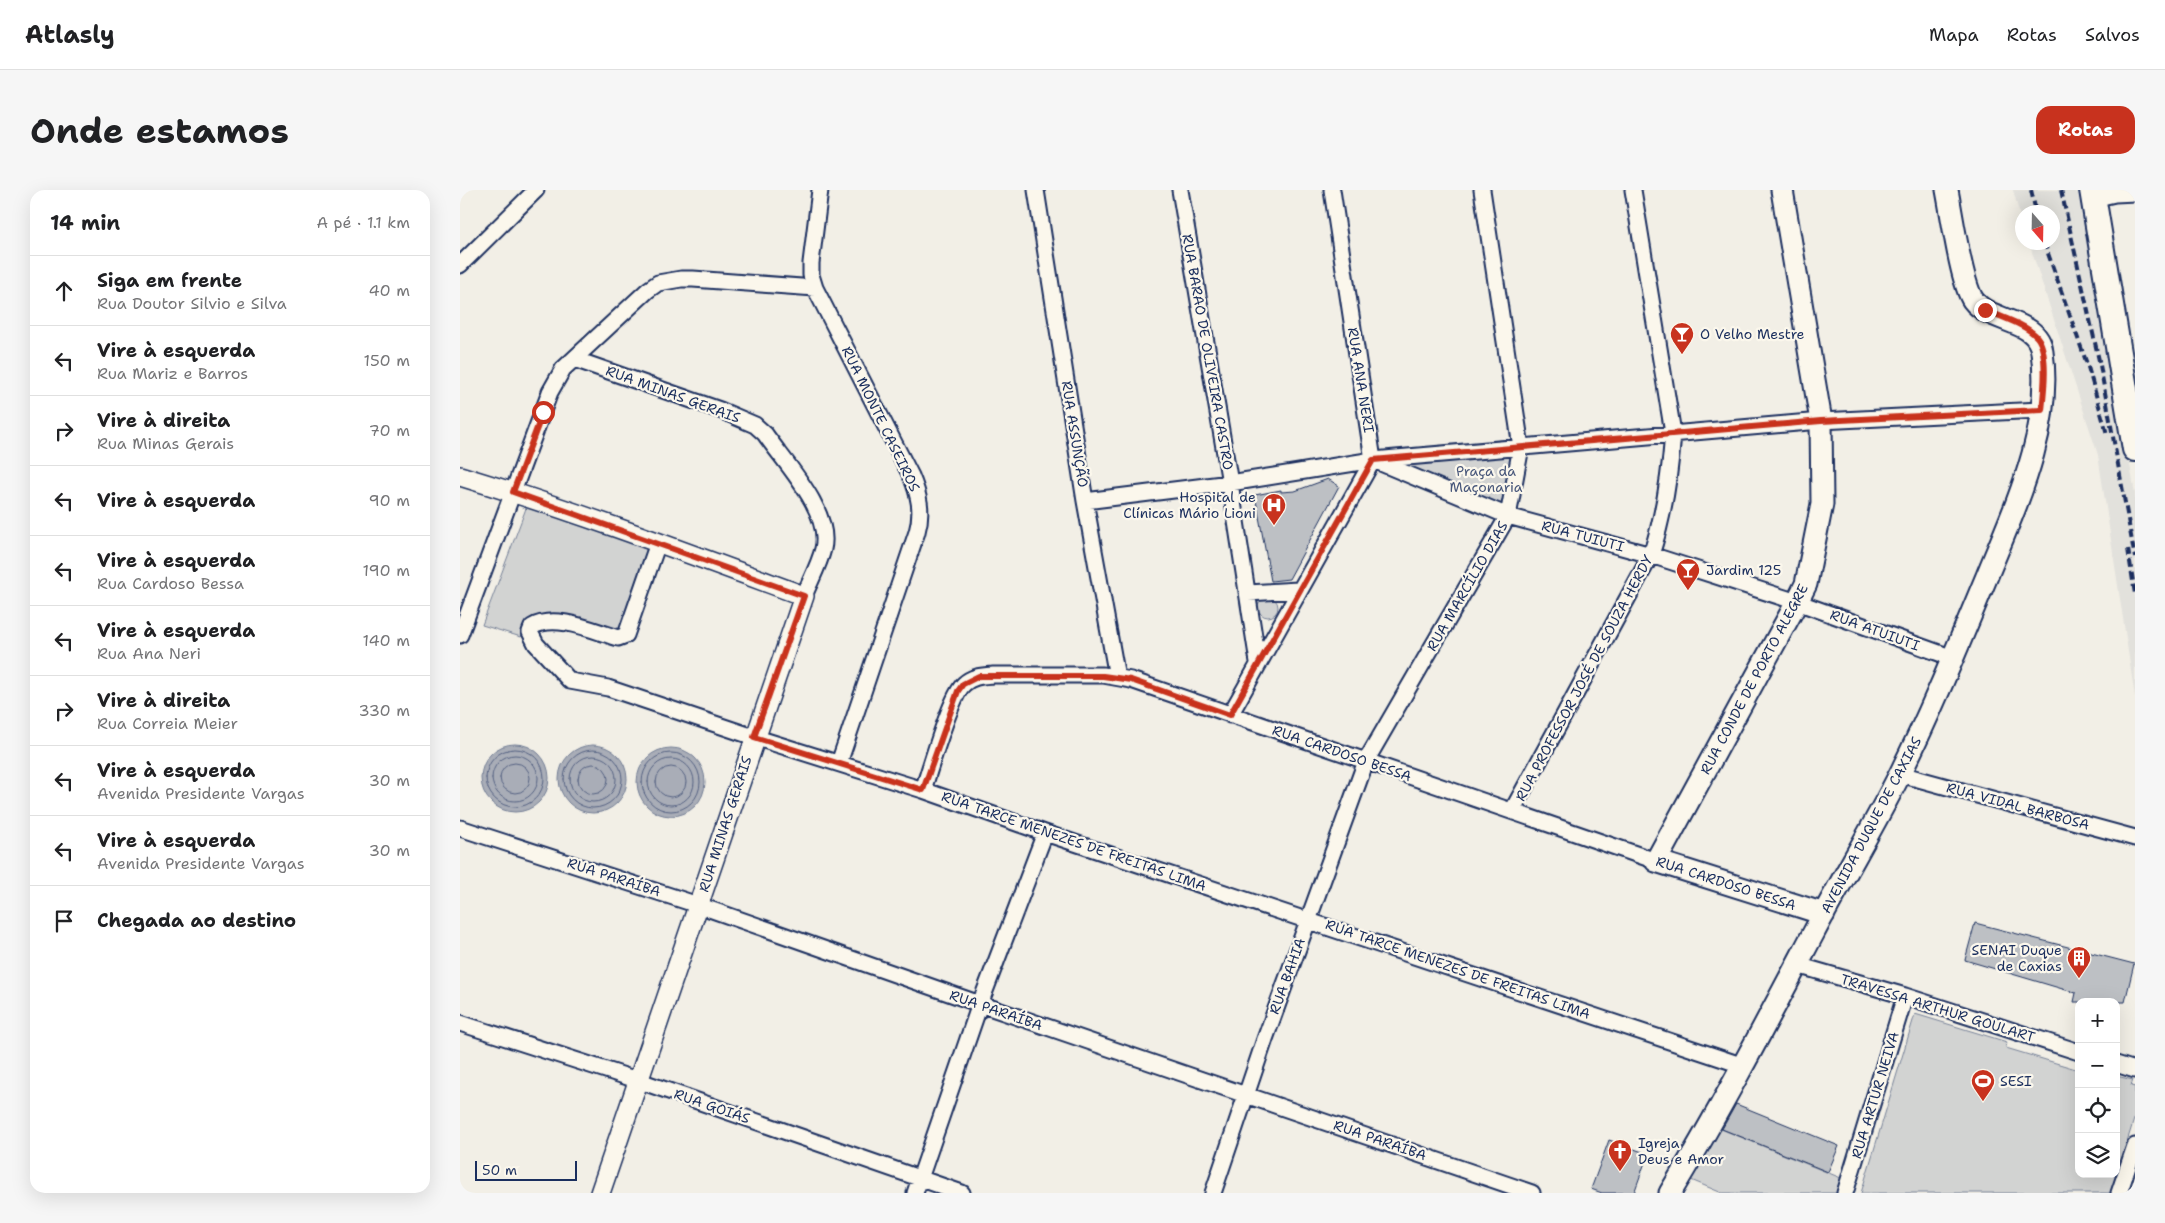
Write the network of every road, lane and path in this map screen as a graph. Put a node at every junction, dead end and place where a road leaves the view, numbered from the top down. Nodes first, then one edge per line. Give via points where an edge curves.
1 (536, 190) edge
2 (820, 190) edge
3 (1036, 190) edge
4 (1180, 190) edge
5 (1332, 190) edge
6 (1482, 190) edge
7 (1633, 190) edge
8 (1782, 190) edge
9 (1947, 190) edge
10 (2135, 193) edge
11 (2092, 194) edge
12 (460, 265) edge
13 (815, 288) junction
14 (574, 359) junction
15 (2042, 410) junction
16 (1821, 421) junction
17 (1673, 434) junction
18 (1521, 448) junction
19 (2135, 450) edge
20 (1373, 460) junction
21 (460, 476) edge
22 (1230, 483) junction
23 (513, 492) junction
24 (1085, 501) junction
25 (1508, 516) junction
26 (658, 543) junction
27 (1651, 555) junction
28 (1298, 590) junction
29 (1248, 593) junction
30 (804, 596) junction
31 (1797, 602) junction
32 (460, 635) edge
33 (1953, 658) junction
34 (1258, 662) junction
35 (1117, 677) junction
36 (1230, 715) junction
37 (754, 737) junction
38 (1366, 761) junction
39 (839, 763) junction
40 (1900, 774) junction
41 (923, 790) junction
42 (1512, 811) junction
43 (460, 828) edge
44 (1045, 833) junction
45 (2135, 838) edge
46 (1656, 861) junction
47 (698, 905) junction
48 (1824, 914) junction
49 (1308, 919) junction
50 (1797, 965) junction
51 (1905, 996) junction
52 (980, 1004) junction
53 (460, 1023) edge
54 (2075, 1051) edge
55 (1741, 1065) junction
56 (2120, 1065) edge
57 (2135, 1070) edge
58 (637, 1080) junction
59 (1246, 1094) junction
60 (2135, 1146) edge
61 (918, 1186) edge
62 (600, 1193) edge
63 (962, 1193) edge
64 (1213, 1193) edge
65 (1532, 1193) edge
66 (1670, 1193) edge
67 (1845, 1193) edge
68 (2119, 1193) edge

1 - 12 street
2 - 13 street, RUA MONTE CASEIROS via 811,263
3 - 24 street, RUA ASSUNÇÃO
4 - 22 street, RUA BARAO DE OLIVEIRA CASTRO
5 - 20 street, RUA ANA NERI
6 - 18 street, RUA MARCÍLIO DIAS
7 - 17 street, RUA PROFESSOR JOSÉ DE SOUZA HERDY
8 - 16 main road, RUA CONDE DE PORTO ALEGRE
9 - 15 main road, AVENIDA DUQUE DE CAXIAS via 1966,283 1973,299 1985,310 2031,332 2041,344 2044,375
10 - 11 street
11 - 19 main road
13 - 14 street via 693,279 658,283
13 - 39 street, RUA MONTE CASEIROS via 911,476 920,507 917,532
14 - 23 street via 556,378
14 - 30 street, RUA MINAS GERAIS via 727,412 765,434 814,504 822,525 823,549
15 - 16 street
15 - 33 main road, AVENIDA DUQUE DE CAXIAS via 2031,457 2008,523
16 - 17 street
16 - 31 main road, RUA CONDE DE PORTO ALEGRE via 1822,504 1806,584
17 - 18 street
17 - 27 street, RUA PROFESSOR JOSÉ DE SOUZA HERDY via 1660,530
18 - 20 street
18 - 25 street, RUA MARCÍLIO DIAS
20 - 22 street
20 - 25 street, RUA TUIUTI
20 - 28 street
21 - 23 street
22 - 24 street
22 - 29 street, RUA BARAO DE OLIVEIRA CASTRO
23 - 26 street
23 - 32 street
24 - 35 street, RUA ASSUNÇÃO
25 - 27 street, RUA TUIUTI
25 - 38 street, RUA MARCÍLIO DIAS
26 - 30 street
26 - 37 street, RUA TARCE MENEZES DE FREITAS LIMA via 626,635 618,638 550,621 532,627 532,638 570,681 608,688
27 - 31 street, RUA TUIUTI
27 - 42 street, RUA PROFESSOR JOSÉ DE SOUZA HERDY
28 - 29 street
28 - 34 street
29 - 34 street, RUA BARAO DE OLIVEIRA CASTRO
30 - 37 street, RUA MINAS GERAIS
31 - 33 street, RUA ATUIUTI
31 - 46 main road, RUA CONDE DE PORTO ALEGRE
33 - 40 main road, AVENIDA DUQUE DE CAXIAS
34 - 36 street
35 - 36 street, RUA CARDOSO BESSA
35 - 41 street, RUA CARDOSO BESSA via 993,675 970,679 956,696
36 - 38 street, RUA CARDOSO BESSA
37 - 39 street, RUA TARCE MENEZES DE FREITAS LIMA
37 - 47 street, RUA MINAS GERAIS
38 - 42 street, RUA CARDOSO BESSA
38 - 49 street, RUA BAHIA
39 - 41 street, RUA TARCE MENEZES DE FREITAS LIMA
40 - 45 street, RUA VIDAL BARBOSA
40 - 48 main road, AVENIDA DUQUE DE CAXIAS
41 - 44 street, RUA TARCE MENEZES DE FREITAS LIMA
42 - 46 street, RUA CARDOSO BESSA
43 - 47 street, RUA PARAÍBA
44 - 49 street, RUA TARCE MENEZES DE FREITAS LIMA
44 - 52 street
46 - 48 main road, RUA CARDOSO BESSA
47 - 52 street, RUA PARAÍBA
47 - 58 street, RUA MINAS GERAIS
48 - 50 main road, AVENIDA DUQUE DE CAXIAS
49 - 55 street, RUA TARCE MENEZES DE FREITAS LIMA
49 - 59 street, RUA BAHIA
50 - 51 street, TRAVESSA ARTHUR GOULART
50 - 55 main road, AVENIDA DUQUE DE CAXIAS
51 - 54 street, TRAVESSA ARTHUR GOULART
51 - 67 street, RUA ARTUR NEIVA
52 - 59 street, RUA PARAÍBA
52 - 61 street
53 - 58 street, RUA GOIÁS
55 - 66 main road, AVENIDA DUQUE DE CAXIAS
56 - 57 street
58 - 61 street, RUA GOIÁS
58 - 62 street, RUA MINAS GERAIS
59 - 64 street, RUA BAHIA
59 - 65 street, RUA PARAÍBA
60 - 68 street
61 - 63 street, RUA GOIÁS

